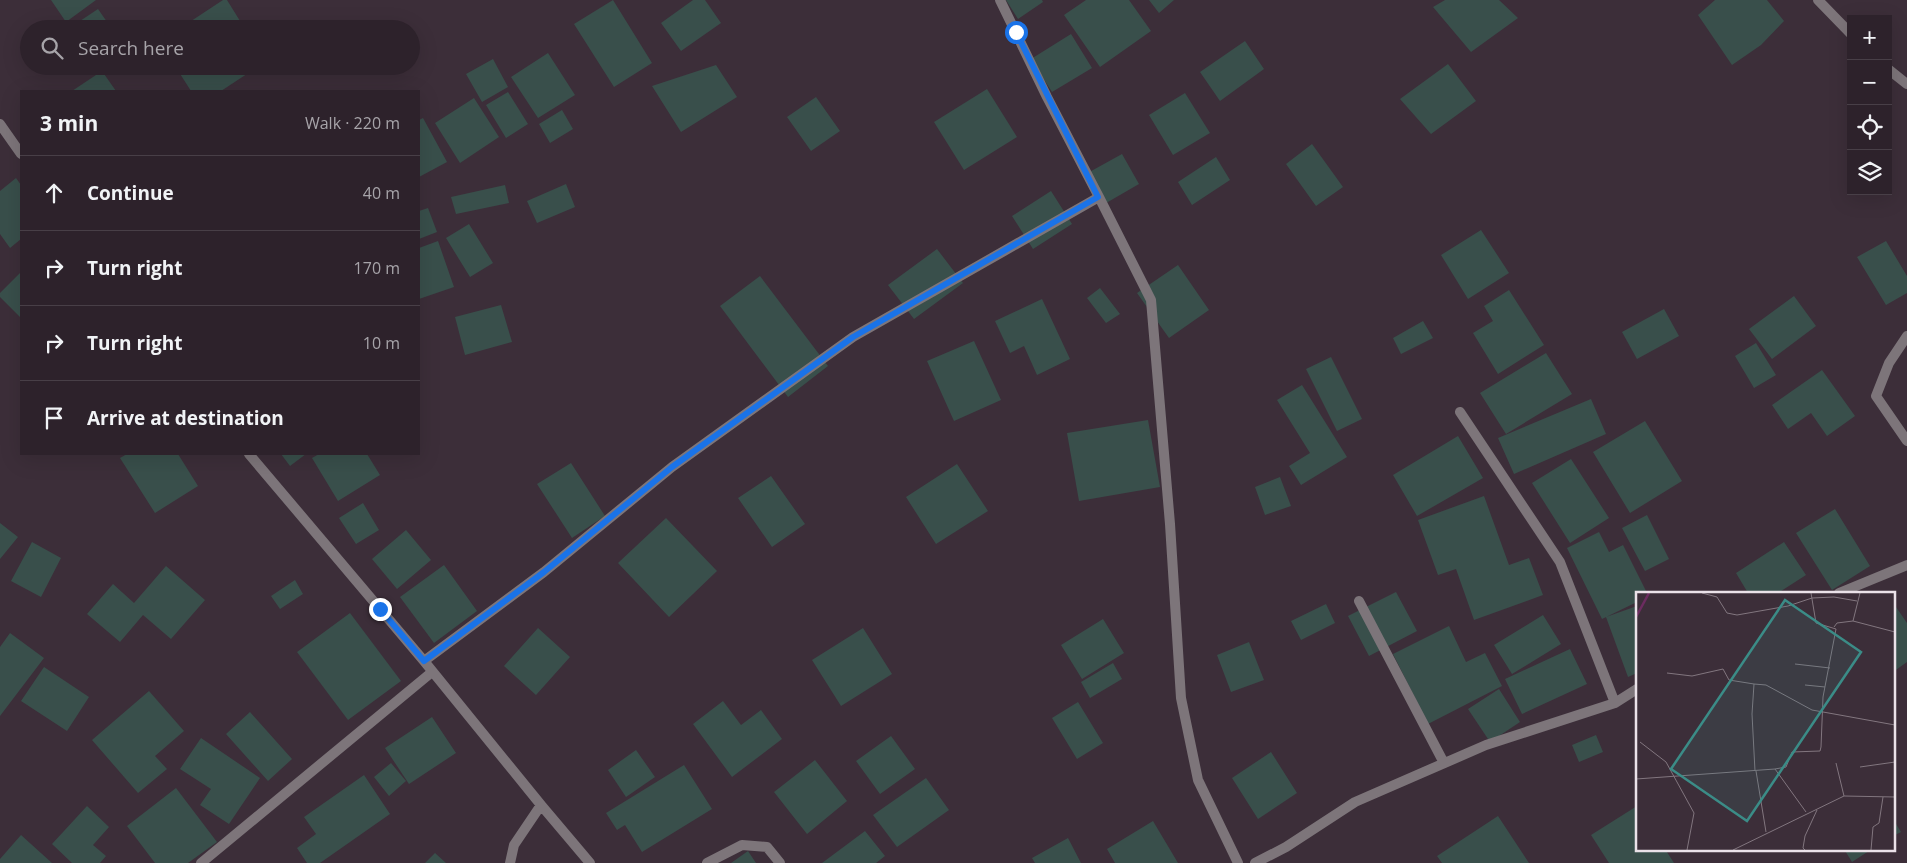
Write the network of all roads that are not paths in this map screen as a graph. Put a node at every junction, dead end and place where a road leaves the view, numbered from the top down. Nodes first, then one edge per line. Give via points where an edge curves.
1 (1000, 0) edge
2 (1818, 0) edge
3 (1847, 30) edge
4 (1892, 72) edge
5 (1907, 84) edge
6 (0, 124) edge
7 (20, 153) edge
8 (1098, 197) junction
9 (1907, 336) edge
10 (1460, 412) dead end
11 (1907, 441) edge
12 (250, 455) edge
13 (1907, 566) edge
14 (1842, 592) edge
15 (1359, 601) dead end
16 (424, 661) junction
17 (432, 672) junction
18 (1636, 690) edge
19 (1615, 703) junction
20 (1444, 763) junction
21 (541, 805) junction
22 (202, 863) edge
23 (510, 863) edge
24 (590, 863) edge
25 (707, 863) edge
26 (780, 863) edge
27 (1238, 863) edge
28 (1255, 863) edge

1 - 8 street
2 - 3 street
4 - 5 street
6 - 7 street
8 - 16 street via 853,337 672,467 544,572
8 - 27 street via 1151,300 1181,698 1198,780
9 - 11 street via 1889,363 1876,396
10 - 19 street via 1560,562
12 - 16 street
13 - 14 street
15 - 20 street
16 - 17 street
17 - 21 street
17 - 22 street
18 - 19 street
19 - 20 street via 1486,745
20 - 28 street via 1355,802
21 - 23 street via 514,845
21 - 24 street
25 - 26 street via 742,845 767,847

